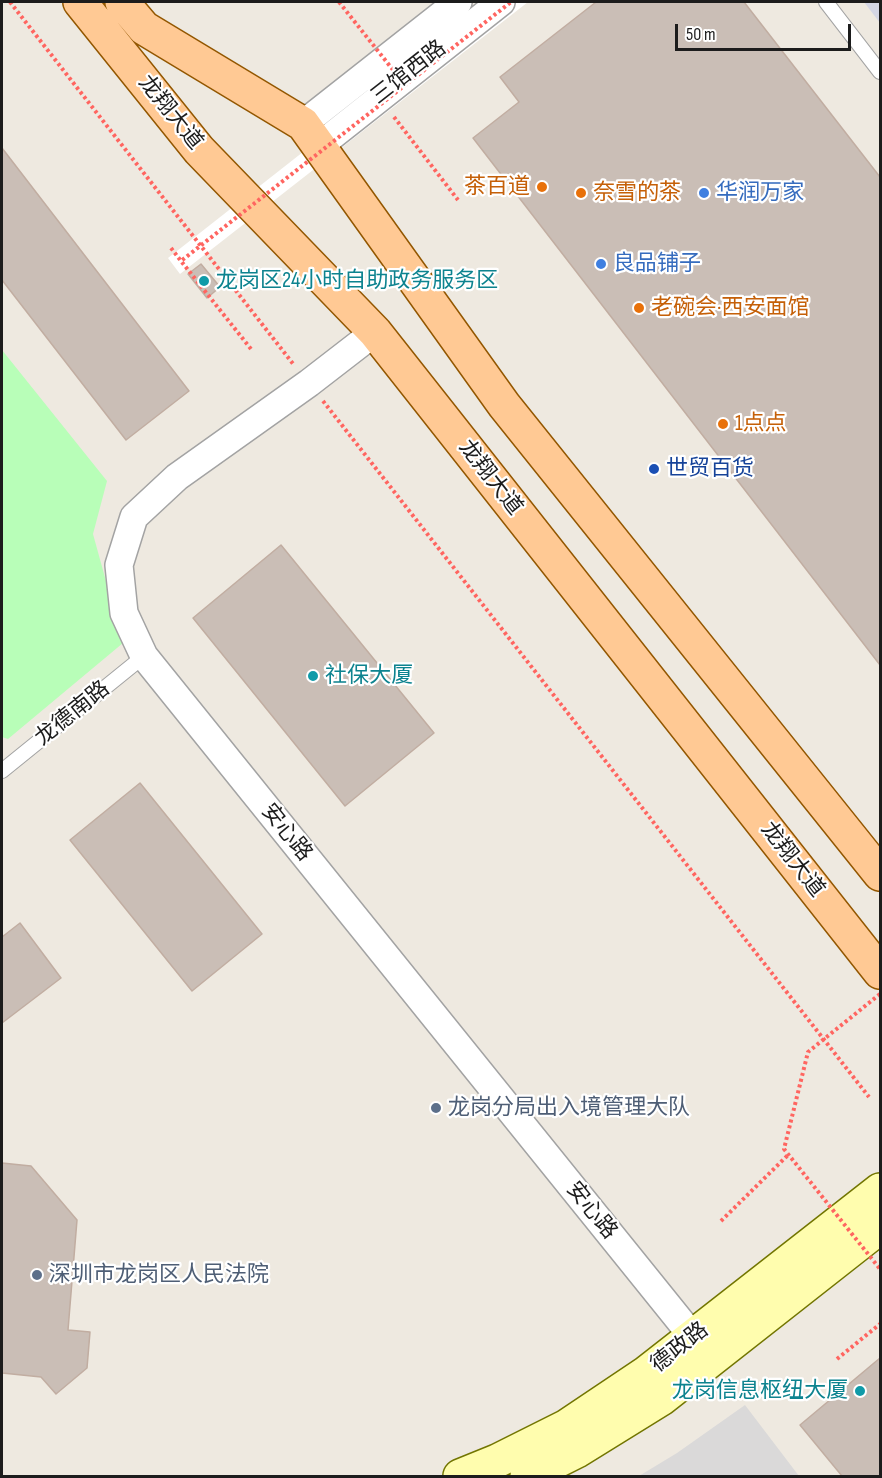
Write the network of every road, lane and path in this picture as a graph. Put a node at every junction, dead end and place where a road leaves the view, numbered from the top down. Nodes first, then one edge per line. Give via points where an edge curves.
1 (10, 2) edge
2 (81, 2) edge
3 (122, 2) edge
4 (339, 2) edge
5 (458, 2) edge
6 (501, 2) edge
7 (511, 2) edge
8 (826, 2) edge
9 (880, 72) edge
10 (405, 85) junction
11 (383, 102) junction
12 (311, 135) junction
13 (458, 200) dead end
14 (171, 248) dead end
15 (181, 261) junction
16 (375, 332) junction
17 (251, 349) dead end
18 (309, 383) junction
19 (144, 656) junction
20 (2, 771) edge
21 (880, 874) edge
22 (880, 972) edge
23 (880, 994) edge
24 (869, 1097) dead end
25 (789, 1154) junction
26 (880, 1190) edge
27 (721, 1221) dead end
28 (880, 1227) edge
29 (880, 1269) edge
30 (880, 1324) edge
31 (702, 1349) junction
32 (837, 1359) dead end
33 (460, 1476) edge
34 (527, 1476) edge

1 - 18 path
2 - 16 main road, 龙翔大道 via 199,150
3 - 12 main road, 龙翔大道 via 144,28
4 - 10 path, bridge
5 - 12 street, 三馆西路
6 - 12 street, 三馆西路
7 - 10 path, bridge
8 - 9 lane
10 - 11 path, bridge
11 - 13 path
11 - 15 path, bridge
12 - 21 main road, 龙翔大道 via 504,405
14 - 15 path
15 - 17 path, bridge
16 - 18 street, 安心路
16 - 22 main road, 龙翔大道
18 - 19 street, 安心路 via 177,477 134,517 119,565 124,613
18 - 24 path
19 - 20 lane, 龙德南路
19 - 31 street, 安心路
23 - 25 path, bridge via 808,1053 784,1149
25 - 27 path
25 - 29 path, bridge
26 - 31 main road, 德政路
28 - 31 main road, 德政路
30 - 32 path
31 - 33 main road, 德政路 via 646,1373 567,1426
31 - 34 main road, 德政路 via 642,1411 578,1451

